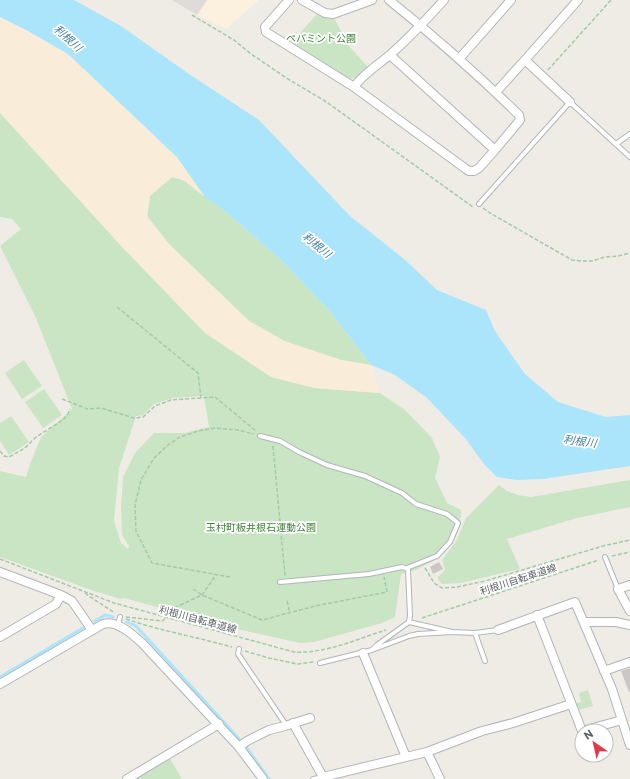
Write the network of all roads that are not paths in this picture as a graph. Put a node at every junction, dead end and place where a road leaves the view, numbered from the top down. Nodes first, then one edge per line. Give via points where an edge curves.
1 (289, 0) edge
2 (302, 0) edge
3 (372, 0) edge
4 (389, 0) edge
5 (444, 0) edge
6 (511, 0) edge
7 (574, 1) edge
8 (348, 4) edge
9 (421, 26) junction
10 (390, 55) junction
11 (459, 59) junction
12 (525, 60) junction
13 (354, 87) junction
14 (496, 92) junction
15 (570, 102) junction
16 (630, 134) edge
17 (616, 144) junction
18 (494, 150) junction
19 (630, 157) edge
20 (479, 204) road end
21 (260, 436) road end
22 (605, 557) dead end
23 (407, 568) junction
24 (0, 572) edge
25 (280, 582) dead end
26 (630, 585) edge
27 (618, 589) junction
28 (61, 595) junction
29 (630, 611) edge
30 (537, 615) junction
31 (120, 617) road end
32 (409, 622) junction
33 (584, 622) junction
34 (118, 625) junction
35 (630, 625) edge
36 (92, 630) junction
37 (498, 630) joint
38 (452, 632) junction
39 (475, 633) junction
40 (0, 637) edge
41 (239, 649) road end
42 (372, 650) junction
43 (363, 653) junction
44 (485, 661) dead end
45 (630, 662) edge
46 (320, 663) road end
47 (604, 671) junction
48 (0, 684) edge
49 (571, 704) junction
50 (310, 718) dead end
51 (622, 720) junction
52 (579, 723) edge
53 (611, 723) edge
54 (219, 724) junction
55 (289, 725) junction
56 (630, 745) edge
57 (239, 747) junction
58 (427, 752) junction
59 (406, 757) junction
60 (324, 778) edge
61 (127, 779) edge
62 (263, 779) edge
63 (313, 779) edge
64 (440, 779) edge

1 - 13 street via 266,27 266,32
2 - 8 street via 329,14
3 - 8 street
4 - 9 street
5 - 9 street
6 - 11 street
7 - 12 street
9 - 10 street
9 - 11 street
10 - 13 street
10 - 18 street
11 - 14 street
12 - 14 street
12 - 15 street
13 - 18 street via 469,171 476,170
14 - 18 street via 519,115 520,120
15 - 17 lane
15 - 20 lane
16 - 17 lane
17 - 19 lane
21 - 23 lane via 280,441 327,464 365,476 402,493 416,504 447,514 458,524 450,542 437,556
22 - 27 lane
23 - 25 lane
23 - 32 lane
24 - 28 street
26 - 27 street
27 - 29 street
28 - 36 street via 72,601
28 - 40 street via 56,604
30 - 33 street via 575,602
30 - 37 street
30 - 49 street
31 - 34 lane
32 - 38 lane
32 - 42 lane
33 - 35 street via 616,622
33 - 47 street
34 - 36 street via 106,623
34 - 54 street via 132,633
36 - 48 street
37 - 39 lane
38 - 39 lane
38 - 42 lane via 409,636
39 - 44 lane
41 - 55 lane via 238,654 284,722
42 - 43 lane
43 - 46 lane
43 - 59 street
45 - 47 street
47 - 51 street
49 - 52 street
49 - 58 street via 482,730
50 - 55 street
51 - 53 street
51 - 56 street
54 - 57 street
54 - 61 street
55 - 57 street via 269,730
55 - 60 street
57 - 62 street
58 - 59 street
58 - 64 street
59 - 60 street
60 - 63 lane

